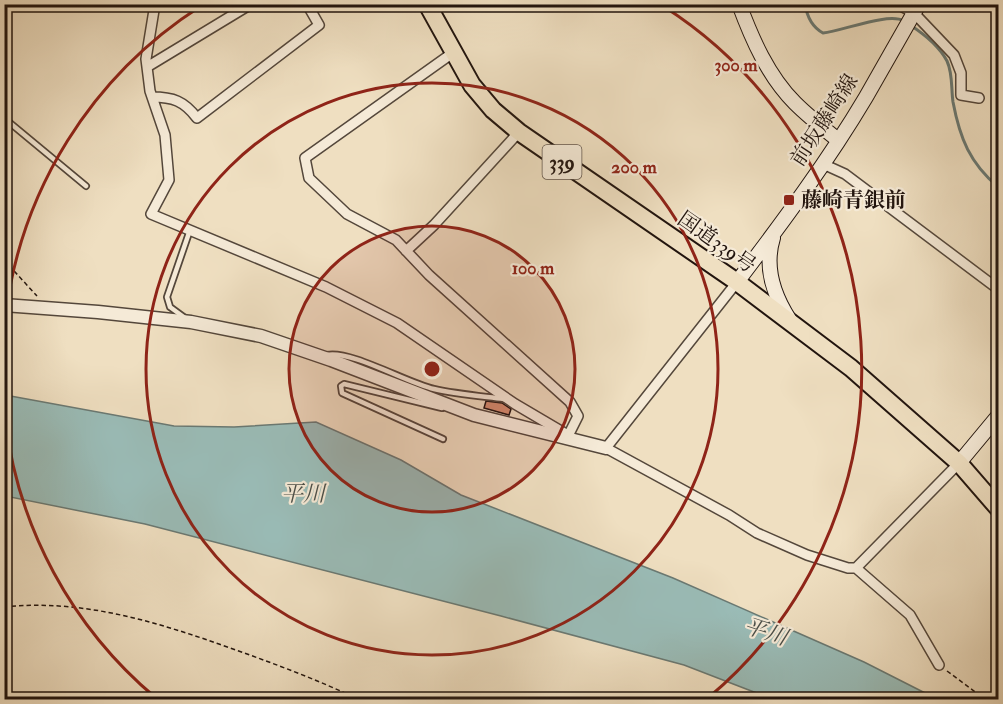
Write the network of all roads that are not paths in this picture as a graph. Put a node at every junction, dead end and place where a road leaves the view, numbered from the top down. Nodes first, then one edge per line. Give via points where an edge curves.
1 (155, 4) edge
2 (251, 4) edge
3 (307, 4) edge
4 (427, 4) edge
5 (739, 4) edge
6 (897, 4) edge
7 (916, 9) edge
8 (454, 52) junction
9 (147, 67) junction
10 (152, 97) junction
11 (980, 98) dead end
12 (4, 118) edge
13 (519, 132) junction
14 (837, 140) junction
15 (823, 164) junction
16 (86, 186) dead end
17 (190, 230) junction
18 (774, 233) junction
19 (406, 250) junction
20 (737, 282) junction
21 (999, 289) edge
22 (4, 305) edge
23 (791, 321) junction
24 (191, 322) junction
25 (321, 357) junction
26 (509, 400) junction
27 (474, 415) junction
28 (999, 416) edge
29 (571, 437) junction
30 (443, 439) dead end
31 (606, 448) junction
32 (959, 463) junction
33 (999, 508) edge
34 (856, 568) junction
35 (939, 665) road end

1 - 9 street
2 - 9 street
3 - 10 street via 319,25 197,118 189,107 169,97
4 - 8 highway, 国道339号 / 339
5 - 14 main road via 772,74 794,102
6 - 7 street
7 - 11 street via 954,55 961,73 961,95
7 - 14 main road, 前坂藤崎線 via 866,98
8 - 13 highway, 国道339号 / 339 via 481,97
8 - 19 street via 305,158 309,178 347,214 396,240
9 - 10 street
10 - 17 street via 165,135 168,180 151,214
12 - 16 lane
13 - 19 street
13 - 20 highway, 国道339号 / 339
14 - 15 main road, 前坂藤崎線
15 - 18 main road, 前坂藤崎線
15 - 21 street via 845,174
17 - 24 lane via 167,297 170,307
17 - 26 street via 326,286 397,323
18 - 20 main road, 前坂藤崎線
18 - 23 main road via 770,273
19 - 29 street via 570,402 578,416
20 - 23 highway, 国道339号 / 339
20 - 31 street
22 - 24 street
23 - 32 highway, 国道339号 / 339
24 - 25 street via 261,336
25 - 26 lane via 333,354 367,363 432,389
25 - 27 street
26 - 29 street
27 - 29 street
27 - 30 lane via 340,386 342,393
28 - 32 main road
29 - 31 street
31 - 34 street via 757,533 807,555
32 - 33 highway, 国道339号 / 339
32 - 34 street
34 - 35 street via 910,615

